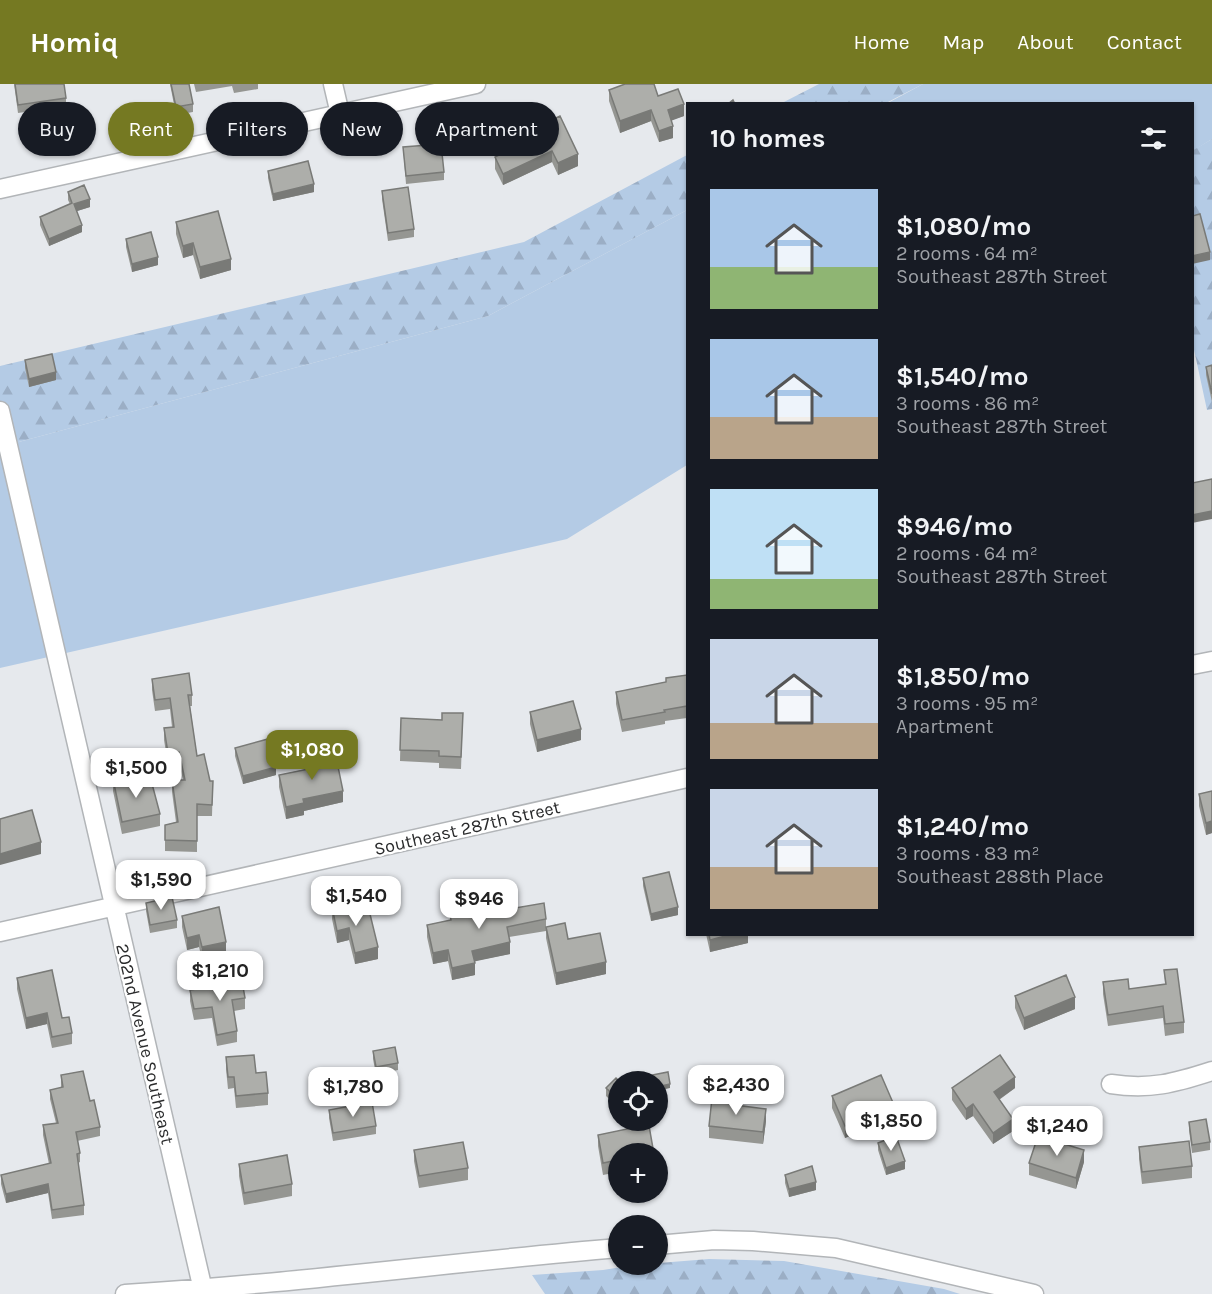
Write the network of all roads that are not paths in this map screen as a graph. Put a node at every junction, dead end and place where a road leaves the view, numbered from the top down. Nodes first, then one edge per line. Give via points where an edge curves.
1 (333, 84) edge
2 (476, 84) edge
3 (337, 102) edge
4 (394, 102) edge
5 (320, 118) edge
6 (0, 189) edge
7 (0, 411) edge
8 (1212, 661) edge
9 (1194, 665) edge
10 (686, 778) edge
11 (114, 907) junction
12 (0, 932) edge
13 (1212, 1071) edge
14 (1111, 1084) dead end
15 (668, 1244) edge
16 (608, 1249) edge
17 (203, 1291) edge
18 (125, 1294) edge
19 (1034, 1294) edge

1 - 3 street
2 - 4 street
5 - 6 street
7 - 11 street, 202nd Avenue Southeast
8 - 9 street
10 - 11 street, Southeast 287th Street
11 - 12 street, Southeast 287th Street
11 - 17 street, 202nd Avenue Southeast
13 - 14 street via 1159,1086
15 - 19 street via 714,1240 836,1248
16 - 17 street
17 - 18 street

